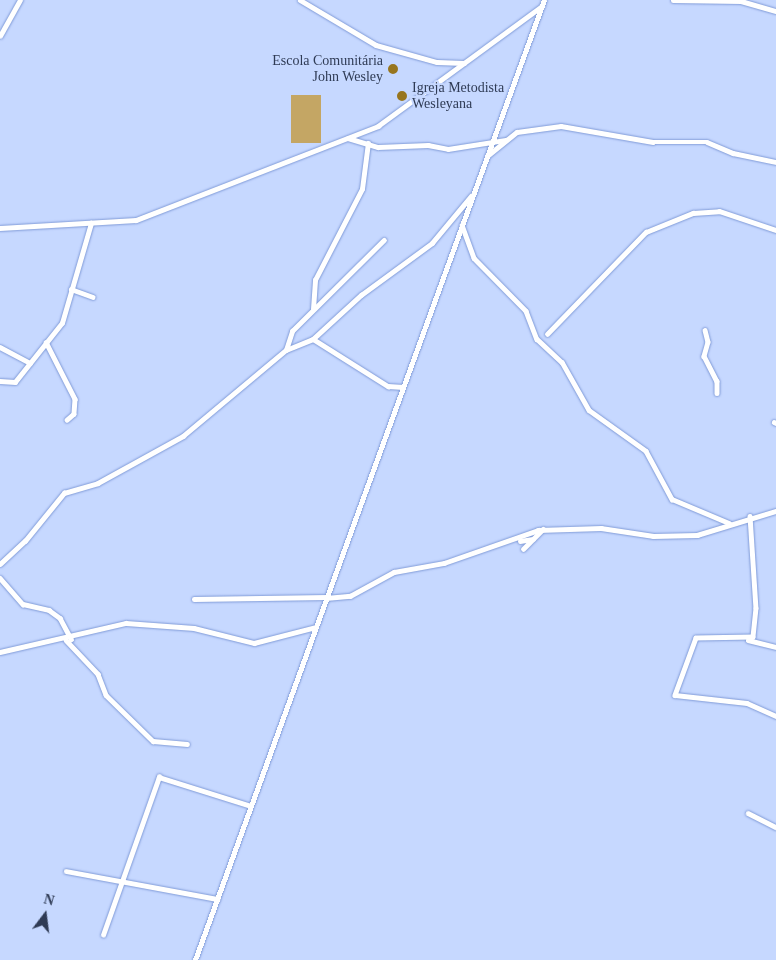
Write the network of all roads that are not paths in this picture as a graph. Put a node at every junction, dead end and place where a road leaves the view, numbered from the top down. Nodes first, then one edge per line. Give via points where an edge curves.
1 (20, 0) edge
2 (300, 0) edge
3 (544, 0) edge
4 (673, 0) edge
5 (542, 6) junction
6 (776, 11) edge
7 (0, 36) edge
8 (464, 63) junction
9 (348, 138) junction
10 (505, 140) junction
11 (492, 142) junction
12 (368, 144) junction
13 (485, 144) junction
14 (489, 150) junction
15 (487, 157) junction
16 (776, 162) edge
17 (474, 193) junction
18 (91, 223) junction
19 (462, 226) junction
20 (0, 228) edge
21 (776, 230) edge
22 (384, 240) dead end
23 (71, 289) junction
24 (93, 297) dead end
25 (313, 309) junction
26 (705, 330) dead end
27 (547, 334) dead end
28 (313, 340) junction
29 (46, 342) junction
30 (0, 347) edge
31 (286, 350) junction
32 (26, 357) junction
33 (34, 357) junction
34 (30, 363) junction
35 (0, 381) edge
36 (403, 387) junction
37 (717, 393) dead end
38 (67, 420) dead end
39 (776, 511) edge
40 (750, 516) junction
41 (729, 523) junction
42 (543, 529) junction
43 (533, 539) junction
44 (520, 541) dead end
45 (523, 549) dead end
46 (0, 564) edge
47 (0, 578) edge
48 (326, 598) junction
49 (194, 599) dead end
50 (316, 627) junction
51 (68, 639) junction
52 (748, 640) junction
53 (776, 647) edge
54 (0, 652) edge
55 (776, 716) edge
56 (187, 744) dead end
57 (251, 806) junction
58 (748, 813) dead end
59 (776, 827) edge
60 (66, 871) dead end
61 (122, 882) junction
62 (217, 899) junction
63 (103, 935) dead end
64 (195, 960) edge

1 - 7 street
2 - 8 street via 376,45 437,62
3 - 5 street
4 - 6 street via 741,1
5 - 8 street
5 - 11 street
8 - 9 street via 397,115
9 - 12 street
9 - 18 street via 136,220
10 - 11 street
10 - 15 street
10 - 16 street via 517,132 561,126 653,142 707,142 733,153
11 - 13 street
11 - 14 street
12 - 13 street via 448,149
12 - 25 street via 362,189 315,280
13 - 14 street
14 - 15 street
15 - 17 street
17 - 19 street
17 - 28 street via 438,237 361,294
18 - 20 street
18 - 23 street
19 - 36 street
19 - 41 street via 474,258 526,310 538,339 562,362 589,410 646,451 672,499
21 - 27 street via 719,211 693,213 646,232
22 - 25 street
23 - 24 street
23 - 29 street via 62,323
25 - 31 street via 292,331
26 - 37 street via 708,342 704,356 717,382
28 - 31 street
28 - 36 street via 388,386
29 - 33 street
29 - 38 street via 74,399 74,414
30 - 32 street
31 - 46 street via 155,454 91,486 67,491 26,542
32 - 33 street
32 - 34 street
33 - 34 street
34 - 35 street via 15,382
36 - 48 street
39 - 40 street
40 - 41 street
40 - 52 street via 756,613 753,637
41 - 42 street via 697,535
42 - 43 street
42 - 48 street via 444,563 394,572 350,596
43 - 44 street
43 - 45 street
47 - 51 street via 23,604 49,610 60,618
48 - 49 street
48 - 50 street
50 - 51 street via 254,643 194,628 133,623 99,626
50 - 57 street
51 - 54 street via 44,639
51 - 56 street via 98,674 106,695 153,741
52 - 53 street
52 - 55 street via 696,638 675,694 747,703
57 - 61 street via 159,777
57 - 62 street
58 - 59 street
60 - 61 street
61 - 62 street
61 - 63 street
62 - 64 street

